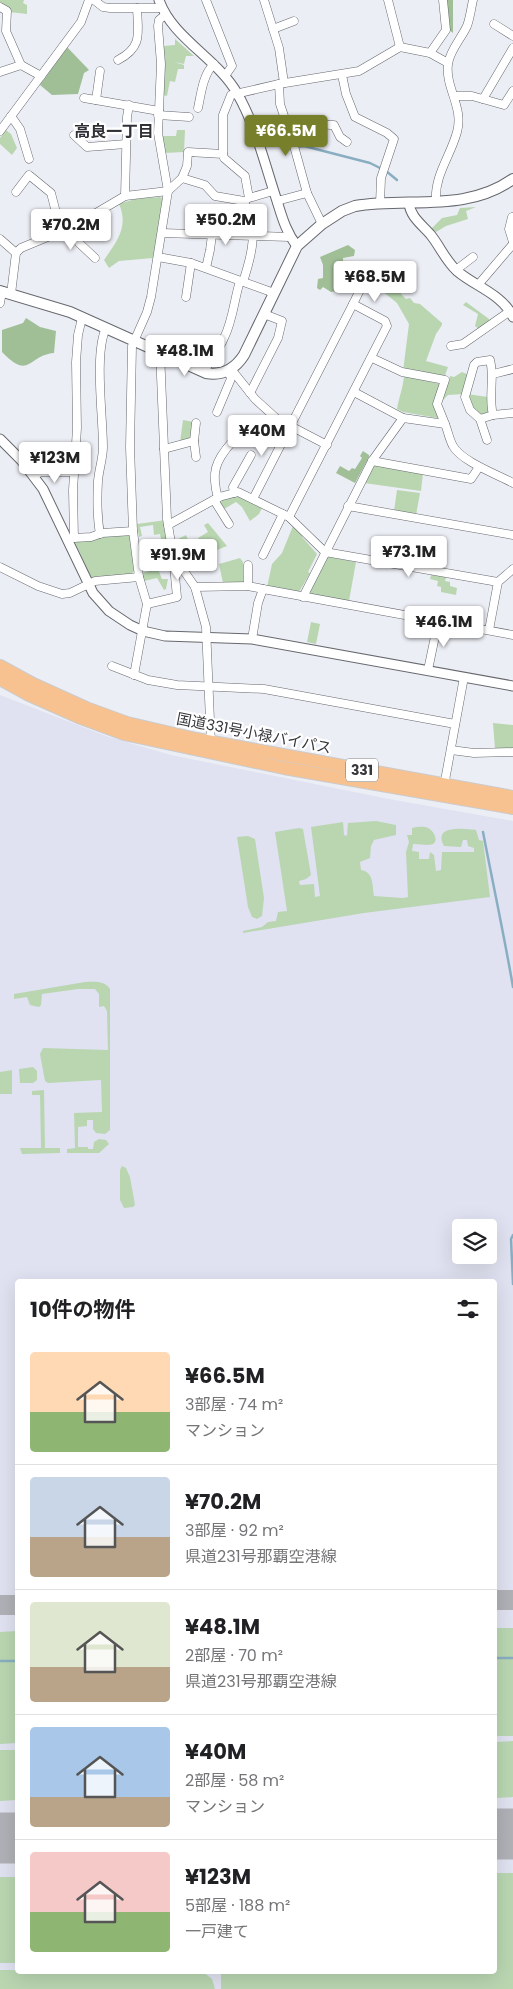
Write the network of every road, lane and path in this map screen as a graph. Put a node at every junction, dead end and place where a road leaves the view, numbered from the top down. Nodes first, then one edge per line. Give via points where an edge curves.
1 (89, 0) edge
2 (94, 0) edge
3 (206, 0) edge
4 (388, 0) edge
5 (443, 0) edge
6 (473, 0) edge
7 (262, 1) edge
8 (0, 7) edge
9 (137, 8) junction
10 (162, 8) edge
11 (294, 21) dead end
12 (494, 24) dead end
13 (273, 29) junction
14 (513, 36) edge
15 (400, 46) junction
16 (513, 48) edge
17 (430, 53) junction
18 (118, 60) dead end
19 (448, 63) junction
20 (214, 64) junction
21 (20, 66) junction
22 (100, 71) dead end
23 (0, 72) edge
24 (342, 75) junction
25 (41, 76) junction
26 (225, 76) junction
27 (282, 84) junction
28 (513, 91) edge
29 (237, 93) junction
30 (454, 96) junction
31 (84, 98) dead end
32 (96, 100) junction
33 (483, 100) junction
34 (129, 105) junction
35 (504, 105) junction
36 (198, 108) dead end
37 (513, 109) edge
38 (159, 113) junction
39 (11, 116) junction
40 (189, 117) dead end
41 (287, 125) junction
42 (0, 131) edge
43 (74, 135) dead end
44 (347, 142) dead end
45 (126, 144) junction
46 (223, 154) junction
47 (29, 159) dead end
48 (182, 178) junction
49 (513, 179) edge
50 (168, 191) junction
51 (273, 191) junction
52 (16, 192) dead end
53 (307, 192) junction
54 (125, 196) junction
55 (247, 200) junction
56 (277, 201) junction
57 (436, 201) junction
58 (409, 203) junction
59 (380, 204) junction
60 (512, 217) dead end
61 (322, 224) junction
62 (74, 226) junction
63 (61, 232) junction
64 (162, 233) junction
65 (212, 235) junction
66 (254, 236) junction
67 (0, 239) edge
68 (293, 241) junction
69 (513, 243) edge
70 (16, 253) junction
71 (158, 257) junction
72 (474, 257) dead end
73 (95, 258) dead end
74 (191, 263) junction
75 (206, 268) junction
76 (456, 270) junction
77 (365, 280) dead end
78 (242, 281) junction
79 (478, 285) junction
80 (4, 292) edge
81 (274, 293) junction
82 (186, 297) dead end
83 (0, 303) edge
84 (353, 304) junction
85 (264, 314) junction
86 (511, 314) edge
87 (82, 318) junction
88 (106, 328) junction
89 (135, 341) junction
90 (451, 346) dead end
91 (160, 352) junction
92 (372, 358) junction
93 (513, 369) edge
94 (230, 370) junction
95 (204, 372) junction
96 (493, 374) junction
97 (354, 392) junction
98 (250, 393) junction
99 (217, 412) dead end
100 (513, 413) edge
101 (492, 415) junction
102 (403, 418) junction
103 (480, 419) junction
104 (196, 423) dead end
105 (445, 424) junction
106 (290, 426) junction
107 (0, 439) edge
108 (488, 440) dead end
109 (194, 441) junction
110 (232, 442) dead end
111 (326, 445) junction
112 (164, 449) junction
113 (251, 455) dead end
114 (196, 457) dead end
115 (372, 461) junction
116 (479, 467) junction
117 (74, 472) junction
118 (33, 475) junction
119 (513, 483) edge
120 (234, 493) junction
121 (216, 499) junction
122 (254, 499) junction
123 (348, 506) junction
124 (286, 515) junction
125 (228, 524) dead end
126 (168, 525) junction
127 (134, 531) junction
128 (100, 534) junction
129 (513, 535) edge
130 (325, 552) junction
131 (173, 555) junction
132 (263, 555) dead end
133 (248, 565) dead end
134 (0, 567) edge
135 (513, 569) edge
136 (138, 577) junction
137 (498, 582) junction
138 (88, 584) junction
139 (248, 586) junction
140 (195, 587) junction
141 (263, 589) junction
142 (302, 598) junction
143 (147, 604) junction
144 (438, 622) junction
145 (489, 630) junction
146 (143, 631) junction
147 (513, 635) edge
148 (207, 638) junction
149 (252, 640) junction
150 (0, 666) edge
151 (112, 666) dead end
152 (428, 670) junction
153 (134, 675) junction
154 (464, 677) junction
155 (0, 679) edge
156 (209, 686) junction
157 (513, 686) edge
158 (455, 724) junction
159 (211, 748) junction
160 (451, 750) junction
161 (513, 752) edge
162 (444, 786) junction
163 (513, 797) edge
164 (513, 808) edge

1 - 25 street via 81,22
2 - 9 street via 103,7
3 - 26 street via 232,66
4 - 15 street
5 - 17 street via 446,30
6 - 19 street via 467,25
7 - 13 street
8 - 21 street via 7,11 6,31
9 - 10 street
9 - 18 street via 136,46
10 - 20 street
10 - 38 street via 158,26 161,64
11 - 13 street
12 - 14 street
13 - 27 street via 279,48
15 - 17 street
15 - 24 street via 359,71
16 - 33 street
17 - 19 street
19 - 30 street via 448,78
20 - 26 street
20 - 36 street via 205,80
21 - 23 street
21 - 25 street
22 - 32 street
24 - 27 street
24 - 59 street via 355,117 394,139 381,178
25 - 39 street
26 - 29 street
27 - 29 street
27 - 41 street via 280,104
28 - 35 street
29 - 46 street via 230,96 223,115
29 - 51 street via 249,118
30 - 33 street
30 - 57 street via 459,115 458,132 436,186
31 - 32 street
32 - 34 street
33 - 35 street
34 - 38 street
34 - 45 street
35 - 37 street
38 - 40 street
38 - 50 street via 158,133
39 - 42 street
39 - 47 street via 20,129
41 - 44 street via 304,120 334,125 340,137
41 - 53 street
43 - 45 street via 87,147
45 - 54 street
46 - 48 street via 188,152
46 - 55 street via 245,176
48 - 50 street
48 - 55 street via 205,185 215,196
49 - 57 main road via 484,195
50 - 54 street
50 - 64 street
51 - 55 street
51 - 56 street
52 - 63 street via 29,175 46,188 51,193
53 - 56 street
53 - 61 street
54 - 62 street
55 - 66 street
56 - 68 street
57 - 58 main road
58 - 59 main road
58 - 76 street via 410,211
59 - 61 main road via 350,208
60 - 69 street
61 - 68 main road
62 - 63 street
62 - 73 street via 79,243
63 - 70 street
64 - 65 street
64 - 71 street
65 - 66 street
65 - 75 street
66 - 68 street
66 - 78 street
67 - 70 street
68 - 81 main road
69 - 79 street
70 - 80 street
71 - 74 street
71 - 89 street via 151,297
72 - 76 street
74 - 75 street
74 - 82 street
75 - 78 street
76 - 79 street
77 - 84 street
78 - 81 street
78 - 95 street via 224,338
79 - 86 street via 499,299
80 - 83 street
80 - 87 main road
81 - 85 main road
84 - 92 street via 385,321 387,326
84 - 106 street
85 - 94 main road via 244,355
85 - 98 street via 282,321 278,338
86 - 90 street via 463,344
87 - 88 main road
87 - 117 street via 76,362
88 - 89 main road
88 - 128 street via 101,342 100,363 103,450 97,518
89 - 91 main road
89 - 127 street via 132,346 130,447
91 - 95 main road
91 - 112 street
92 - 97 street
92 - 105 street via 402,372 445,380 437,404
93 - 96 street
94 - 95 main road via 212,374
94 - 98 street
94 - 99 street via 230,382
96 - 101 street
96 - 103 street via 490,360 477,362 474,366 465,397 470,410
97 - 102 street
97 - 111 street
98 - 106 street via 277,420
100 - 101 street
101 - 103 street
102 - 105 street
102 - 115 street
103 - 108 street
104 - 109 street
105 - 116 street via 453,446
106 - 111 street
106 - 122 street
107 - 118 street
109 - 112 street
109 - 114 street
110 - 121 street via 214,470
111 - 124 street
112 - 126 street
113 - 120 street
115 - 116 street via 471,479
115 - 123 street
116 - 119 street
117 - 118 street
117 - 128 street via 74,538
118 - 138 street via 53,507
120 - 121 street
120 - 122 street
121 - 125 street
121 - 126 street
122 - 124 street
123 - 129 street
123 - 130 street
124 - 130 street
124 - 132 street
126 - 131 street
127 - 128 street
127 - 136 street
130 - 137 street
130 - 142 street
131 - 140 street
131 - 143 street via 177,597
133 - 139 street
134 - 138 street via 62,594
135 - 137 street
136 - 138 street
136 - 143 street
137 - 145 street
138 - 146 street via 109,611
139 - 140 street
139 - 141 street
140 - 148 street
141 - 142 street
141 - 149 street
142 - 144 street
143 - 146 street
144 - 145 street
144 - 152 street
145 - 147 street
146 - 148 street via 165,636
146 - 153 street
148 - 149 street
148 - 156 street
149 - 152 street
150 - 159 highway, 国道331号小禄バイパス / 331 via 86,708
151 - 153 street
152 - 154 street
153 - 156 street via 178,685
154 - 157 street
154 - 158 street
155 - 159 highway, 国道331号小禄バイパス / 331 via 74,715 124,734
156 - 158 street via 264,689
156 - 159 street
158 - 160 street
159 - 162 highway, 国道331号小禄バイパス / 331
159 - 164 highway, 国道331号小禄バイパス / 331
160 - 161 street
160 - 162 street
162 - 163 highway, 国道331号小禄バイパス / 331

